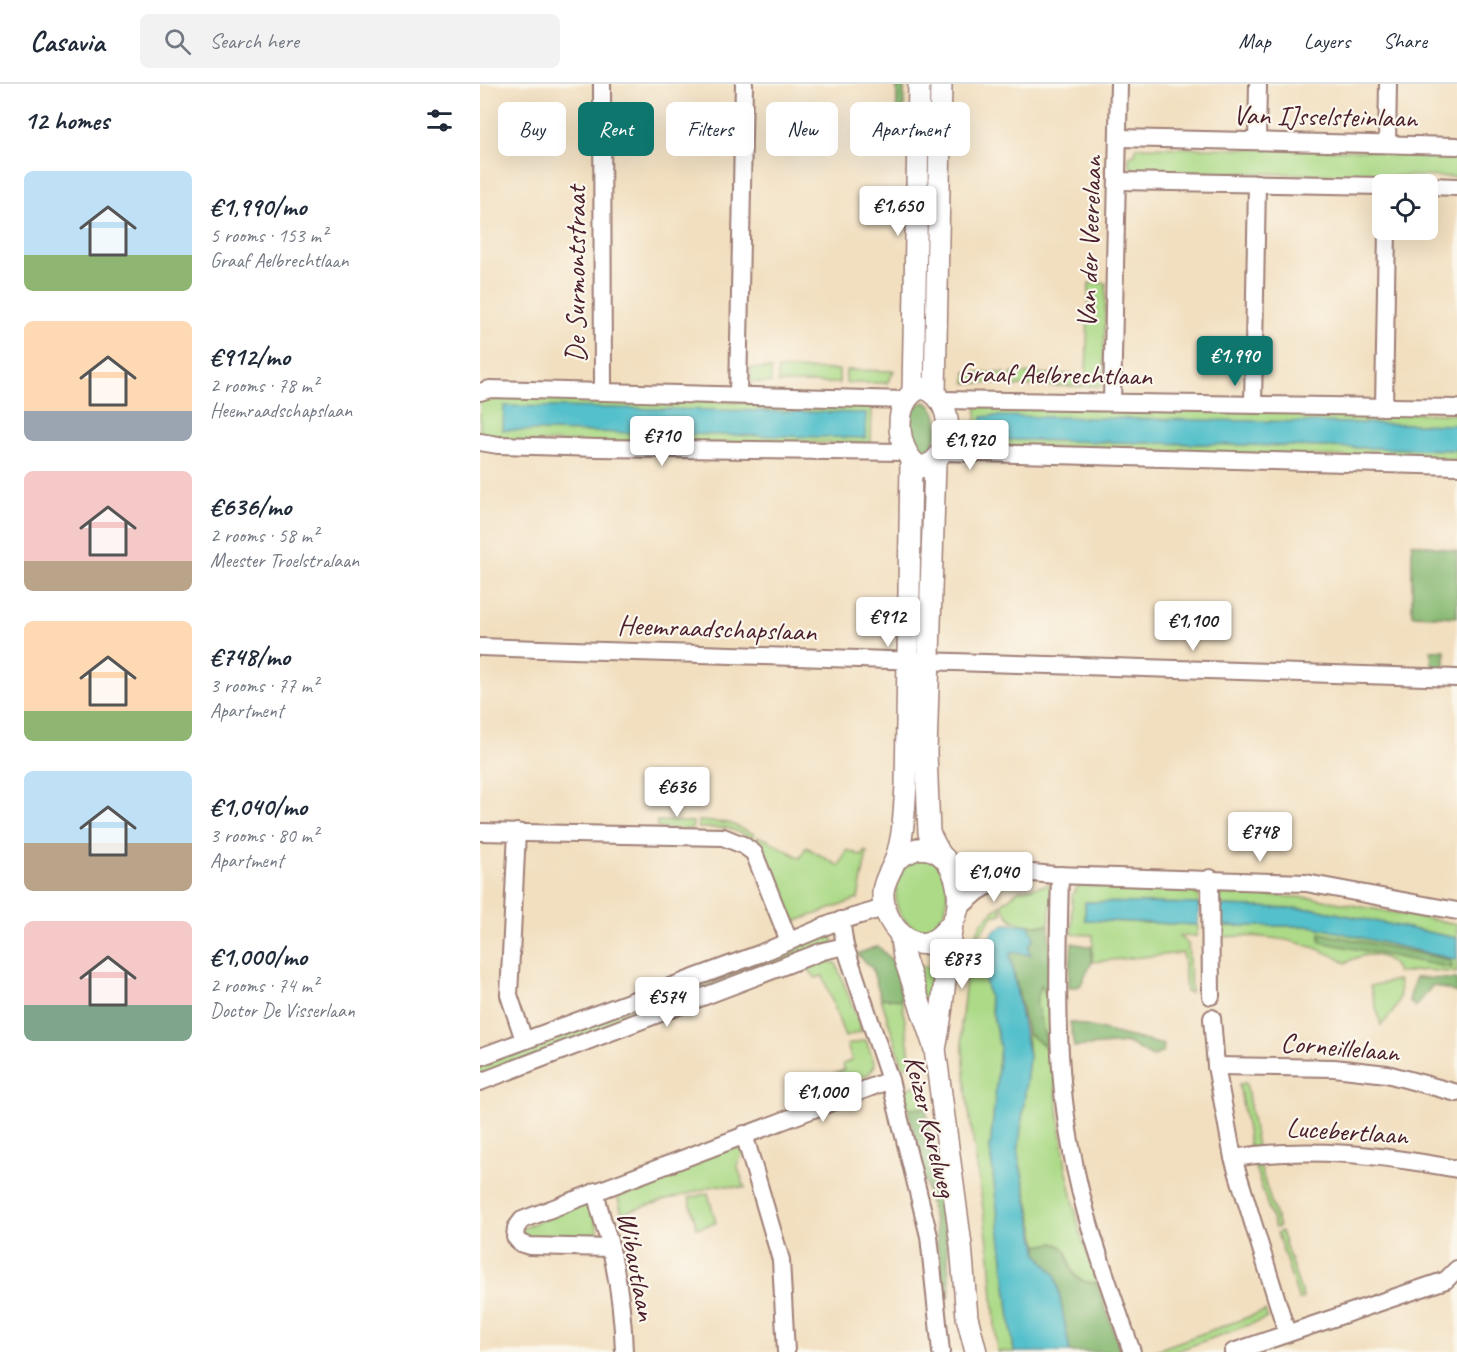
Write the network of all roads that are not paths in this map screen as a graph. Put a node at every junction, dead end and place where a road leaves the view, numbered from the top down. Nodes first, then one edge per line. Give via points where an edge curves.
1 (602, 84) edge
2 (744, 84) edge
3 (919, 84) edge
4 (941, 84) edge
5 (1119, 84) edge
6 (1258, 84) edge
7 (1388, 84) edge
8 (1119, 138) junction
9 (1257, 141) junction
10 (1387, 144) junction
11 (1457, 146) edge
12 (1118, 181) junction
13 (1257, 183) junction
14 (1372, 186) edge
15 (1438, 186) edge
16 (1457, 187) edge
17 (1387, 240) edge
18 (480, 392) edge
19 (603, 392) junction
20 (738, 395) junction
21 (909, 395) junction
22 (937, 396) junction
23 (1112, 402) junction
24 (1253, 404) junction
25 (1384, 407) junction
26 (1457, 408) edge
27 (480, 442) edge
28 (908, 457) junction
29 (939, 458) junction
30 (1457, 466) edge
31 (480, 647) edge
32 (907, 661) junction
33 (929, 661) junction
34 (1457, 678) edge
35 (480, 832) edge
36 (517, 832) junction
37 (896, 859) junction
38 (945, 859) junction
39 (1013, 871) junction
40 (1060, 875) junction
41 (1210, 878) junction
42 (885, 908) junction
43 (1457, 911) edge
44 (954, 917) junction
45 (841, 920) junction
46 (900, 933) junction
47 (789, 941) junction
48 (845, 946) junction
49 (1211, 996) dead end
50 (1212, 1018) dead end
51 (547, 1031) junction
52 (524, 1040) junction
53 (935, 1049) junction
54 (554, 1053) junction
55 (480, 1057) edge
56 (1216, 1066) junction
57 (890, 1080) junction
58 (480, 1082) edge
59 (1457, 1093) edge
60 (744, 1134) junction
61 (1233, 1158) junction
62 (1457, 1169) edge
63 (596, 1191) junction
64 (611, 1248) junction
65 (1457, 1269) edge
66 (967, 1317) junction
67 (1287, 1333) junction
68 (624, 1352) edge
69 (786, 1352) edge
70 (941, 1352) edge
71 (960, 1352) edge
72 (976, 1352) edge
73 (1132, 1352) edge
74 (1233, 1352) edge

1 - 19 street, De Surmontstraat
2 - 20 street
3 - 21 main road
4 - 22 main road
5 - 8 street, Van der Veerelaan
6 - 9 street
7 - 10 street
8 - 9 street, Van IJsselsteinlaan
8 - 12 street, Van der Veerelaan
9 - 10 street, Van IJsselsteinlaan
10 - 11 street, Van IJsselsteinlaan
12 - 13 street
12 - 23 street, Van der Veerelaan
13 - 14 street
13 - 24 street
15 - 16 street
17 - 25 street
18 - 19 street
19 - 20 street
20 - 21 street
21 - 22 main road via 922,388
21 - 28 main road via 901,432
22 - 23 street, Graaf Aelbrechtlaan
22 - 29 main road via 947,417
23 - 24 street, Graaf Aelbrechtlaan
24 - 25 street, Graaf Aelbrechtlaan
25 - 26 street, Graaf Aelbrechtlaan
27 - 28 street
28 - 29 main road via 920,467
28 - 32 main road
29 - 30 street
29 - 33 main road
31 - 32 street, Heemraadschapslaan
32 - 33 street, Heemraadschapslaan
32 - 37 main road via 906,786
33 - 34 street, Heemraadschapslaan
33 - 38 main road via 929,833
35 - 36 street
36 - 47 street via 723,837 743,845 754,854
36 - 52 street via 509,995
37 - 38 main road via 916,849 930,849
37 - 42 main road via 886,878
38 - 39 street
38 - 44 main road via 956,878
39 - 40 street
39 - 44 street via 978,892
40 - 41 street
40 - 73 street via 1059,1037 1071,1148 1097,1250
41 - 43 street via 1306,883
41 - 49 street
42 - 45 street
42 - 46 main road
44 - 46 main road via 935,942 912,942
44 - 53 main road, Keizer Karelweg
45 - 47 street
45 - 48 street, Keizer Karelweg
46 - 53 main road, Keizer Karelweg via 906,964
47 - 51 street
48 - 54 street
48 - 57 street, Keizer Karelweg
50 - 56 street
51 - 52 street
51 - 54 street
52 - 55 street
53 - 66 main road, Keizer Karelweg
54 - 58 street
56 - 59 street, Corneillelaan via 1334,1068 1387,1074
56 - 61 street
57 - 60 street
57 - 70 street, Keizer Karelweg via 929,1236
60 - 63 street
60 - 69 street via 781,1260
61 - 62 street, Lucebertlaan via 1287,1152 1367,1155
61 - 67 street
63 - 64 street, Wibautlaan
63 - 64 street via 522,1220 515,1237 529,1246
64 - 68 street, Wibautlaan via 623,1316
65 - 67 street via 1446,1280
66 - 71 main road, Keizer Karelweg
66 - 72 main road, Keizer Karelweg
67 - 74 street

